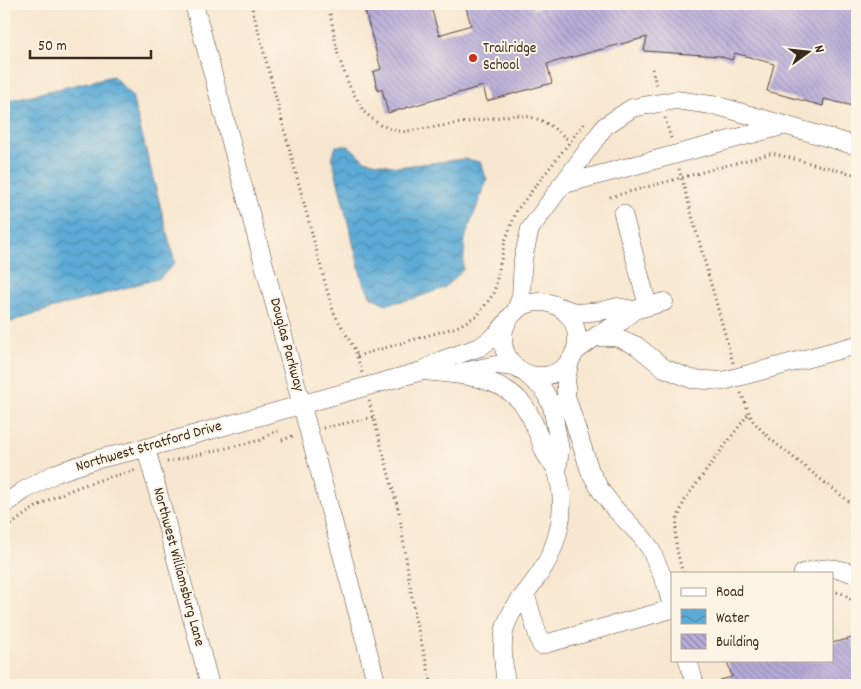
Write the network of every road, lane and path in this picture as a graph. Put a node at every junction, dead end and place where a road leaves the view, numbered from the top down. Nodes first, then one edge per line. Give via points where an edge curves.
1 (194, 4) edge
2 (251, 4) edge
3 (330, 4) edge
4 (652, 70) dead end
5 (661, 102) junction
6 (786, 125) junction
7 (570, 141) dead end
8 (857, 146) edge
9 (675, 154) junction
10 (857, 175) edge
11 (681, 177) junction
12 (561, 185) junction
13 (610, 197) dead end
14 (623, 214) dead end
15 (649, 306) junction
16 (560, 308) junction
17 (511, 317) junction
18 (595, 337) junction
19 (857, 344) edge
20 (573, 356) junction
21 (521, 370) junction
22 (422, 371) junction
23 (452, 374) junction
24 (737, 377) junction
25 (366, 386) junction
26 (302, 404) junction
27 (749, 413) junction
28 (374, 417) junction
29 (309, 432) junction
30 (283, 439) dead end
31 (146, 448) junction
32 (557, 470) junction
33 (4, 505) edge
34 (857, 508) edge
35 (682, 572) edge
36 (807, 572) edge
37 (857, 575) edge
38 (834, 592) edge
39 (525, 594) junction
40 (671, 604) edge
41 (857, 604) edge
42 (671, 608) edge
43 (689, 662) edge
44 (210, 685) edge
45 (378, 685) edge
46 (432, 685) edge
47 (506, 685) edge
48 (695, 685) edge

1 - 26 street, Douglas Parkway
2 - 25 path via 327,290 334,313 355,350
3 - 7 path via 338,55 350,85 364,112 380,125 401,132 514,115 530,116 545,121
4 - 5 path
5 - 6 street via 676,100 718,106
5 - 9 path
5 - 12 street via 632,108 606,126
6 - 8 street
6 - 9 street
9 - 11 path
9 - 12 street
10 - 11 path via 769,154
11 - 13 path
11 - 24 path
12 - 17 street via 530,229 523,259 521,297
14 - 15 street
15 - 16 street via 578,313
15 - 18 street
16 - 17 street via 536,302 525,305
16 - 20 street via 575,326 577,338
17 - 21 street via 503,334 504,346 508,358
17 - 22 street via 496,335 480,347 442,360
18 - 20 street
18 - 24 street via 616,337 637,346 664,368 691,379 723,381
19 - 24 street
20 - 21 street via 561,370 550,375 538,377
20 - 40 street via 566,380 566,396 590,471 614,508 650,548
21 - 23 street via 496,365
21 - 32 street via 542,389 552,406 560,450
22 - 23 street
22 - 25 street, Northwest Stratford Drive
23 - 32 street via 488,380 511,392 530,415 545,454
24 - 27 path
25 - 26 street, Northwest Stratford Drive
25 - 28 path
26 - 29 street, Douglas Parkway
26 - 31 street, Northwest Stratford Drive
27 - 34 path via 769,438
27 - 35 path via 679,512 675,545
28 - 29 path
28 - 46 path via 399,512 415,618
29 - 30 path
29 - 45 street, Douglas Parkway
31 - 33 street, Northwest Stratford Drive via 56,473
31 - 44 street, Northwest Williamsburg Lane
32 - 39 street via 563,509 557,538 543,569
36 - 37 street via 841,568
38 - 41 path via 844,594
39 - 42 street via 541,645
39 - 47 street via 506,626 503,657
43 - 48 street

